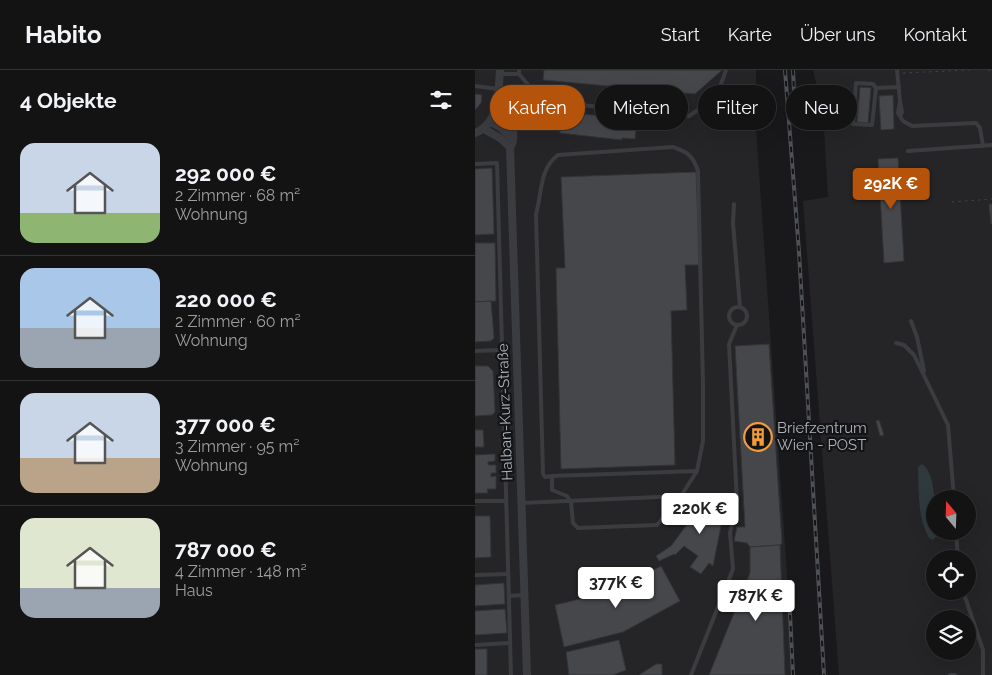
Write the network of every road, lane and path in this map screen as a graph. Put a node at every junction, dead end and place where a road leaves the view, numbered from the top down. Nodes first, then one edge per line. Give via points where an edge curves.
1 (726, 70) edge
2 (970, 70) edge
3 (988, 70) edge
4 (897, 71) edge
5 (992, 71) edge
6 (500, 72) edge
7 (519, 72) edge
8 (498, 85) edge
9 (475, 86) edge
10 (899, 87) junction
11 (490, 88) edge
12 (876, 88) junction
13 (490, 122) edge
14 (484, 129) junction
15 (504, 130) edge
16 (512, 130) edge
17 (475, 133) edge
18 (512, 138) junction
19 (992, 145) edge
20 (983, 146) junction
21 (510, 147) junction
22 (908, 151) dead end
23 (475, 164) edge
24 (992, 199) edge
25 (952, 202) dead end
26 (734, 204) dead end
27 (740, 307) junction
28 (911, 321) dead end
29 (737, 325) junction
30 (896, 343) dead end
31 (502, 350) junction
32 (475, 351) edge
33 (925, 376) junction
34 (697, 471) junction
35 (551, 476) junction
36 (953, 490) edge
37 (681, 496) junction
38 (506, 501) junction
39 (475, 502) edge
40 (571, 502) junction
41 (521, 503) junction
42 (508, 574) junction
43 (475, 575) edge
44 (524, 595) junction
45 (509, 596) junction
46 (966, 600) edge
47 (510, 644) junction
48 (475, 645) edge
49 (511, 675) edge
50 (527, 675) edge
51 (691, 675) edge
52 (950, 675) edge
53 (955, 675) edge
54 (983, 675) edge

1 - 7 lane via 716,98 689,116 542,101
2 - 4 path
3 - 5 path
4 - 10 lane
6 - 7 lane
6 - 8 street
9 - 11 lane
10 - 12 lane
10 - 20 lane via 903,121 910,125 976,123
12 - 12 lane via 873,84 856,83 853,124 872,126
13 - 14 street
14 - 17 street
14 - 21 street
15 - 18 street
16 - 18 street, Halban-Kurz-Straße
18 - 21 street, Halban-Kurz-Straße
19 - 20 lane
20 - 22 lane
21 - 41 street, Halban-Kurz-Straße
23 - 31 lane via 497,163
24 - 25 path
26 - 27 lane
27 - 29 lane via 745,309 748,317 743,324
27 - 29 lane via 731,310 729,316
28 - 33 lane
29 - 51 lane via 729,344 737,502 730,533 733,569
30 - 33 lane via 909,349
31 - 32 lane
31 - 38 lane
33 - 36 lane via 948,425
34 - 35 lane
34 - 35 lane via 703,441 698,171 694,159 687,152 673,147 558,155 543,176 536,214 543,474
34 - 37 lane
35 - 40 lane via 553,490 567,496
37 - 40 lane
37 - 40 lane via 657,525 649,526 578,528 573,523
38 - 39 lane
38 - 42 lane
40 - 41 lane
41 - 44 street, Halban-Kurz-Straße
42 - 43 lane
42 - 45 lane
44 - 45 lane
44 - 50 street, Halban-Kurz-Straße
45 - 47 lane
46 - 54 lane via 983,650
47 - 48 lane
47 - 49 lane
52 - 53 lane

